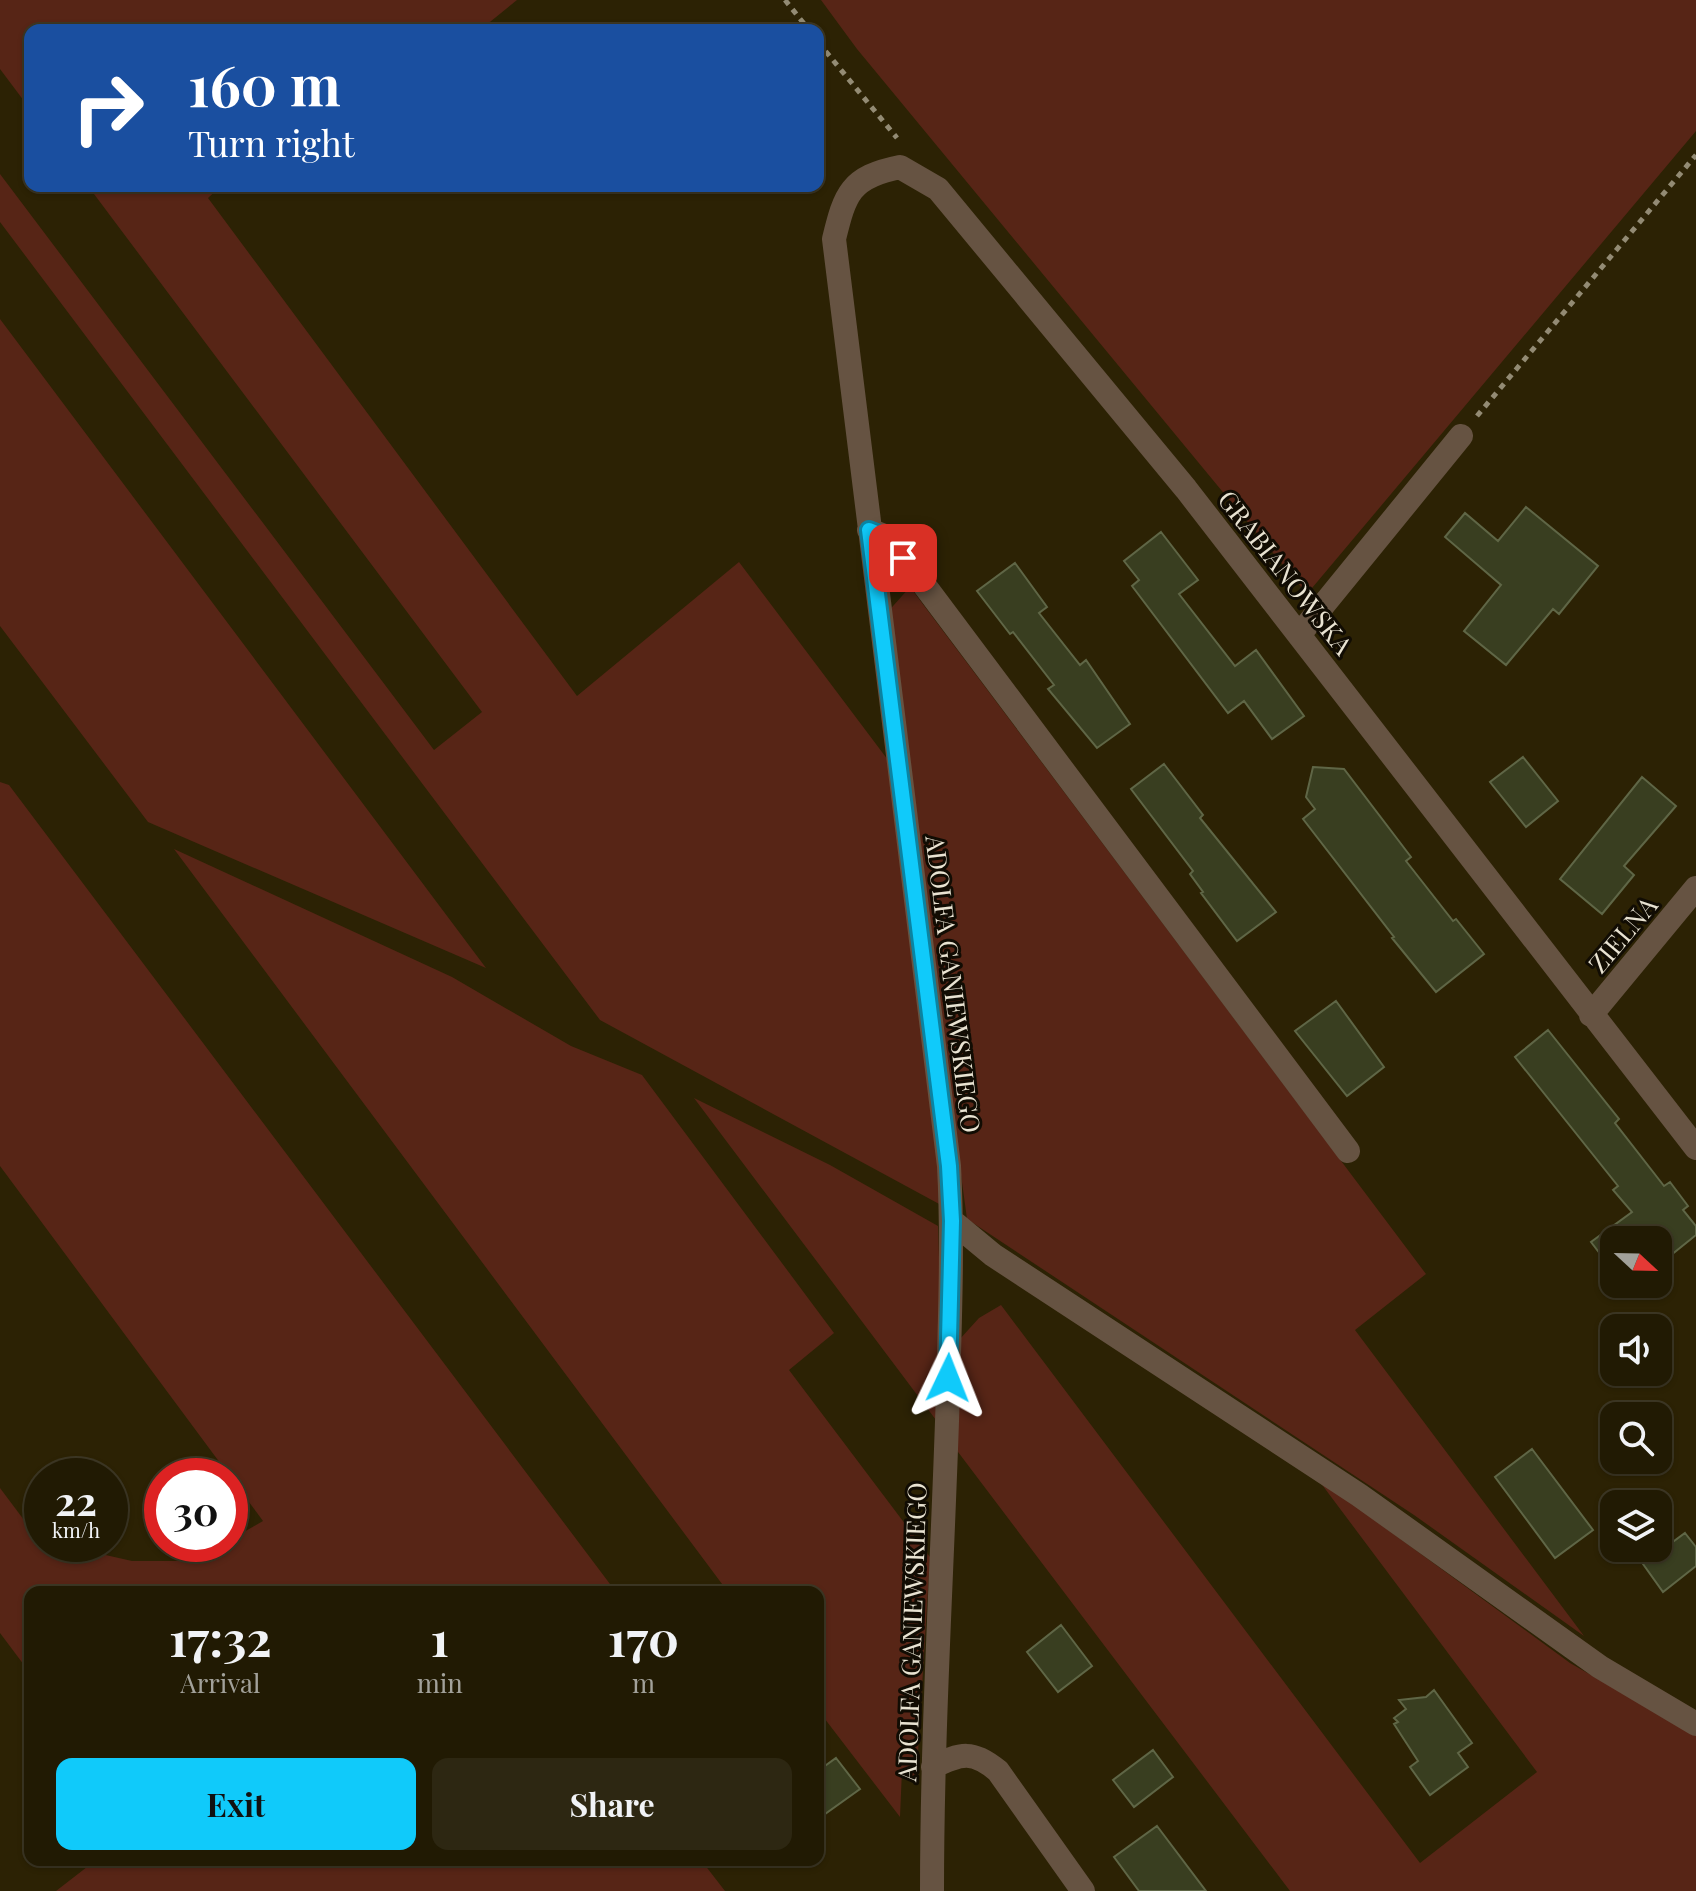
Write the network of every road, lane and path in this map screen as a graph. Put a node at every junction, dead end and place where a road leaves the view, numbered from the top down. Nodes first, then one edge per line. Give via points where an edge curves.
1 (785, 0) edge
2 (804, 24) edge
3 (824, 49) edge
4 (898, 140) dead end
5 (1696, 155) edge
6 (938, 189) joint
7 (1461, 436) joint
8 (869, 530) junction
9 (1299, 635) junction
10 (1696, 888) edge
11 (1591, 1015) junction
12 (1696, 1148) edge
13 (1348, 1151) dead end
14 (952, 1221) junction
15 (1696, 1724) edge
16 (933, 1767) junction
17 (932, 1891) edge
18 (1083, 1891) edge

1 - 2 path
3 - 4 path
5 - 7 path
6 - 8 street, ADOLFA GANIEWSKIEGO via 900,167 872,172 845,197 834,239
6 - 9 street, GRABIANOWSKA via 1186,489
7 - 9 street
8 - 13 street via 889,538
8 - 14 street, ADOLFA GANIEWSKIEGO
9 - 11 street, GRABIANOWSKA
10 - 11 street, ZIELNA
11 - 12 street, GRABIANOWSKA
14 - 15 street via 993,1255 1359,1495 1600,1667
14 - 16 street, ADOLFA GANIEWSKIEGO
16 - 17 street, ADOLFA GANIEWSKIEGO
16 - 18 street via 971,1755 998,1771

